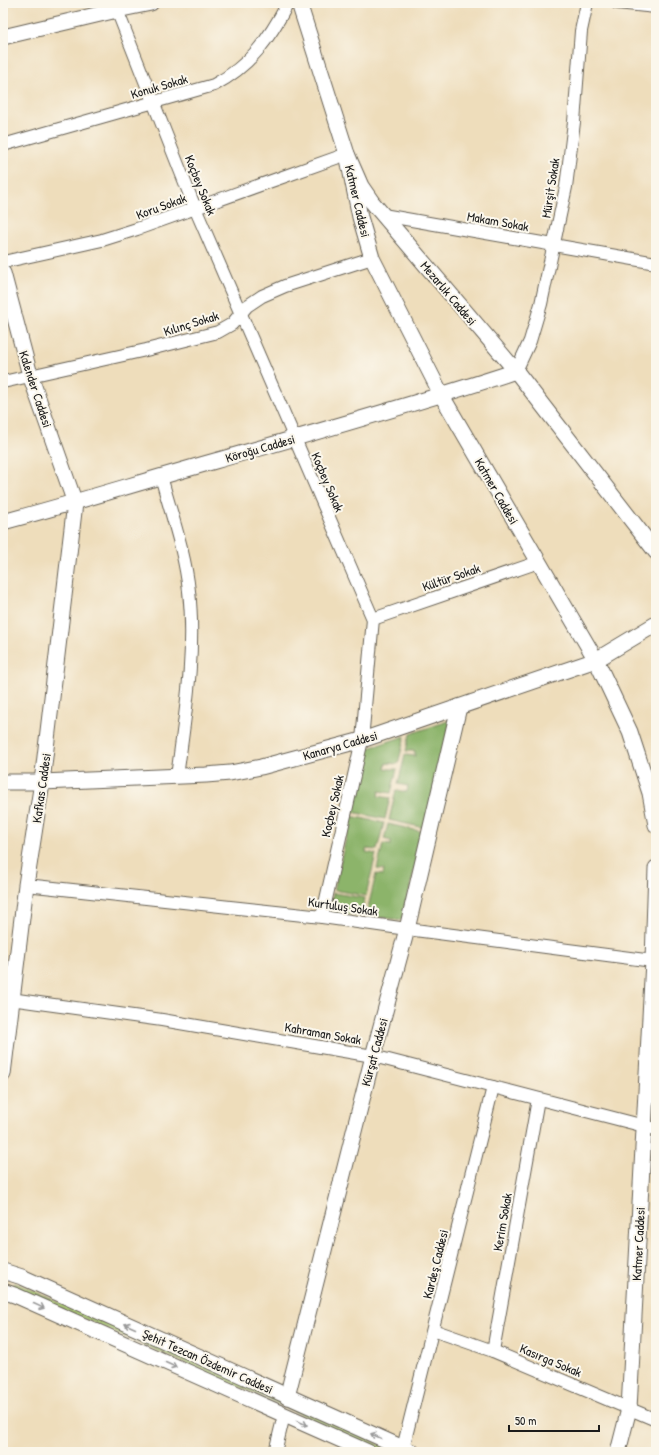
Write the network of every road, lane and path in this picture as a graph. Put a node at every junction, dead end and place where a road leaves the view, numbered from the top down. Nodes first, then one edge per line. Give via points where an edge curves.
1 (151, 3) edge
2 (288, 3) edge
3 (299, 3) edge
4 (587, 3) edge
5 (618, 3) edge
6 (656, 6) edge
7 (117, 10) junction
8 (3, 37) edge
9 (153, 102) junction
10 (3, 145) edge
11 (347, 154) junction
12 (195, 208) junction
13 (383, 215) junction
14 (555, 245) junction
15 (372, 258) junction
16 (3, 262) edge
17 (656, 263) edge
18 (3, 273) edge
19 (240, 314) junction
20 (516, 371) junction
21 (30, 375) junction
22 (3, 382) edge
23 (442, 396) junction
24 (294, 438) junction
25 (161, 476) junction
26 (75, 502) junction
27 (3, 522) edge
28 (656, 552) edge
29 (539, 562) junction
30 (373, 619) junction
31 (656, 624) edge
32 (596, 660) junction
33 (459, 707) junction
34 (362, 740) junction
35 (178, 777) junction
36 (3, 782) edge
37 (42, 782) junction
38 (656, 825) edge
39 (656, 868) edge
40 (26, 885) junction
41 (322, 917) junction
42 (407, 929) junction
43 (654, 960) edge
44 (7, 999) edge
45 (373, 1056) junction
46 (3, 1074) edge
47 (493, 1087) junction
48 (538, 1099) junction
49 (650, 1128) edge
50 (3, 1271) edge
51 (3, 1291) edge
52 (433, 1330) junction
53 (493, 1351) junction
54 (287, 1397) junction
55 (629, 1409) junction
56 (284, 1415) junction
57 (656, 1420) edge
58 (408, 1450) edge
59 (275, 1452) edge
60 (368, 1452) edge
61 (618, 1452) edge

1 - 7 street
2 - 9 street, Konuk Sokak via 264,44 230,76 214,85
3 - 11 street, Mezarlık Caddesi
4 - 14 street, Mürşit Sokak via 581,31 566,187
5 - 6 street
7 - 8 street
7 - 9 street, Koçbey Sokak
9 - 10 street, Konuk Sokak
9 - 12 street, Koçbey Sokak
11 - 12 street, Koru Sokak
11 - 13 street, Mezarlık Caddesi via 361,186
11 - 15 street, Katmer Caddesi via 360,217
12 - 16 street, Koru Sokak via 102,240
12 - 19 street, Koçbey Sokak
13 - 14 street, Makam Sokak
13 - 20 street, Mezarlık Caddesi
14 - 17 street, Makam Sokak
14 - 20 street, Mürşit Sokak via 530,340
15 - 19 street, Kılınç Sokak via 285,286 257,299
15 - 23 street, Katmer Caddesi
18 - 21 street, Kalender Caddesi
19 - 21 street, Kılınç Sokak via 232,324 218,332
19 - 24 street, Koçbey Sokak
20 - 23 street, Köroğu Caddesi
20 - 28 street, Mezarlık Caddesi
21 - 22 street, Kılınç Sokak
21 - 26 street, Kalender Caddesi
23 - 24 street, Köroğu Caddesi
23 - 29 street, Katmer Caddesi
24 - 25 street, Köroğu Caddesi
24 - 30 street, Koçbey Sokak
25 - 26 street, Köroğu Caddesi
25 - 35 street via 185,564 189,593 192,654
26 - 27 street, Köroğu Caddesi
26 - 37 street, Kafkas Caddesi
29 - 30 street, Kültür Sokak
29 - 32 street, Katmer Caddesi
30 - 34 street, Koçbey Sokak
31 - 32 street, Kanarya Caddesi
32 - 33 street, Kanarya Caddesi
32 - 38 street, Katmer Caddesi via 630,732 650,793
33 - 34 street, Kanarya Caddesi
33 - 42 street, Kürşat Caddesi
34 - 35 street, Kanarya Caddesi via 261,767 230,773
34 - 41 street, Koçbey Sokak
35 - 37 street, Kanarya Caddesi
36 - 37 street, Kanarya Caddesi
37 - 40 street, Kafkas Caddesi
39 - 43 street, Katmer Caddesi
40 - 41 street, Kurtuluş Sokak
40 - 44 street, Kafkas Caddesi
41 - 42 street, Kurtuluş Sokak
42 - 43 street, Kurtuluş Sokak
42 - 45 street, Kürşat Caddesi
43 - 49 street, Katmer Caddesi
44 - 45 street, Kahraman Sokak via 162,1020
44 - 46 street, Kafkas Caddesi
45 - 47 street, Kahraman Sokak
45 - 54 street, Kürşat Caddesi
47 - 48 street, Kahraman Sokak
47 - 52 street, Kardeş Caddesi
48 - 49 street, Kahraman Sokak
48 - 53 street, Kerim Sokak
49 - 55 street, Katmer Caddesi
54 -> 50 street, Şehit Tezcan Özdemir Caddesi via 22,1277
51 -> 56 street, Şehit Tezcan Özdemir Caddesi
52 - 53 street, Kasırga Sokak
52 - 58 street, Kardeş Caddesi
53 - 55 street, Kasırga Sokak
58 -> 54 street, Şehit Tezcan Özdemir Caddesi
55 - 57 street, Kasırga Sokak
55 - 61 street, Katmer Caddesi
56 - 59 street
56 -> 60 street, Şehit Tezcan Özdemir Caddesi

